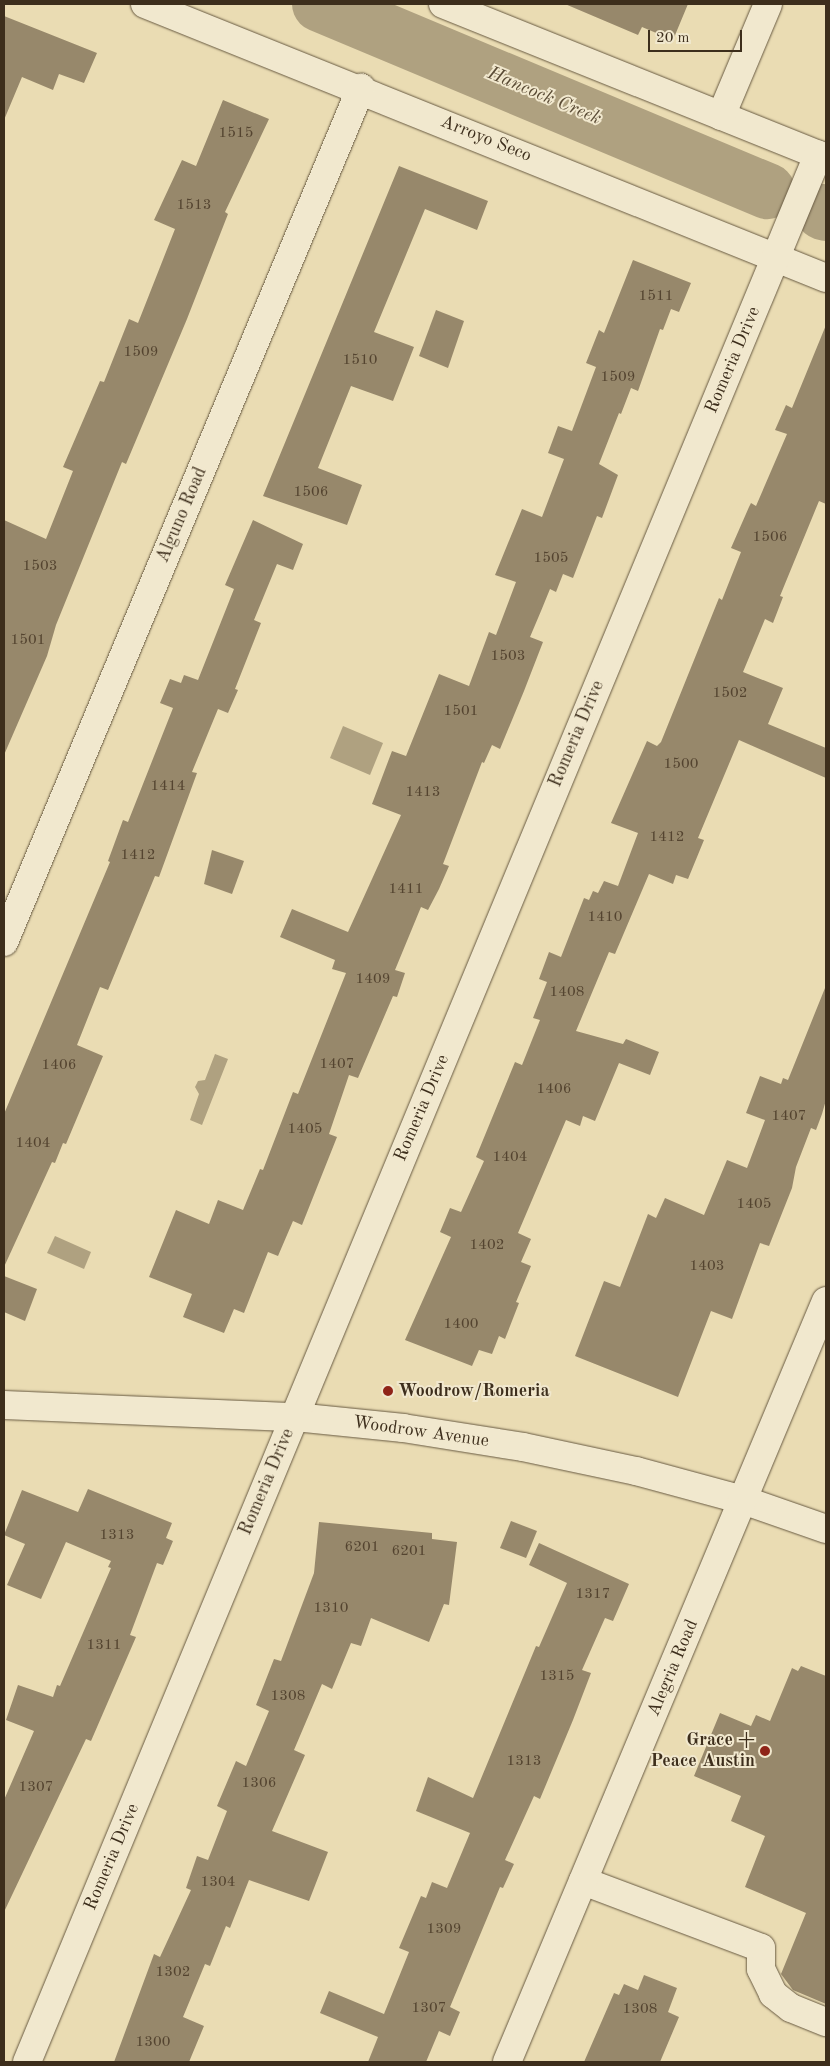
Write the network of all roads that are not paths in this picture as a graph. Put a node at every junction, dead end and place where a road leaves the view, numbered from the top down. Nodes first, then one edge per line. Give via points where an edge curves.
1 (145, 4) edge
2 (443, 4) edge
3 (768, 4) edge
4 (360, 88) junction
5 (721, 116) junction
6 (822, 156) edge
7 (776, 256) junction
8 (826, 278) edge
9 (4, 942) edge
10 (826, 1301) edge
11 (4, 1406) edge
12 (294, 1417) junction
13 (743, 1500) junction
14 (826, 1528) edge
15 (583, 1881) junction
16 (826, 2022) edge
17 (27, 2062) edge
18 (507, 2062) edge

1 - 4 street, Arroyo Seco
2 - 5 street
3 - 5 street
4 - 7 street, Arroyo Seco
4 - 9 street, Alguno Road
5 - 6 street
6 - 7 street, Romeria Drive
7 - 8 street, Arroyo Seco
7 - 12 street, Romeria Drive
10 - 13 street, Alegria Road
11 - 12 street, Woodrow Avenue
12 - 13 street, Woodrow Avenue via 403,1428 522,1447 636,1471
12 - 17 street, Romeria Drive
13 - 14 street, Woodrow Avenue
13 - 15 street, Alegria Road
15 - 16 street via 761,1948 761,1969 773,1994 791,2008
15 - 18 street, Alegria Road

